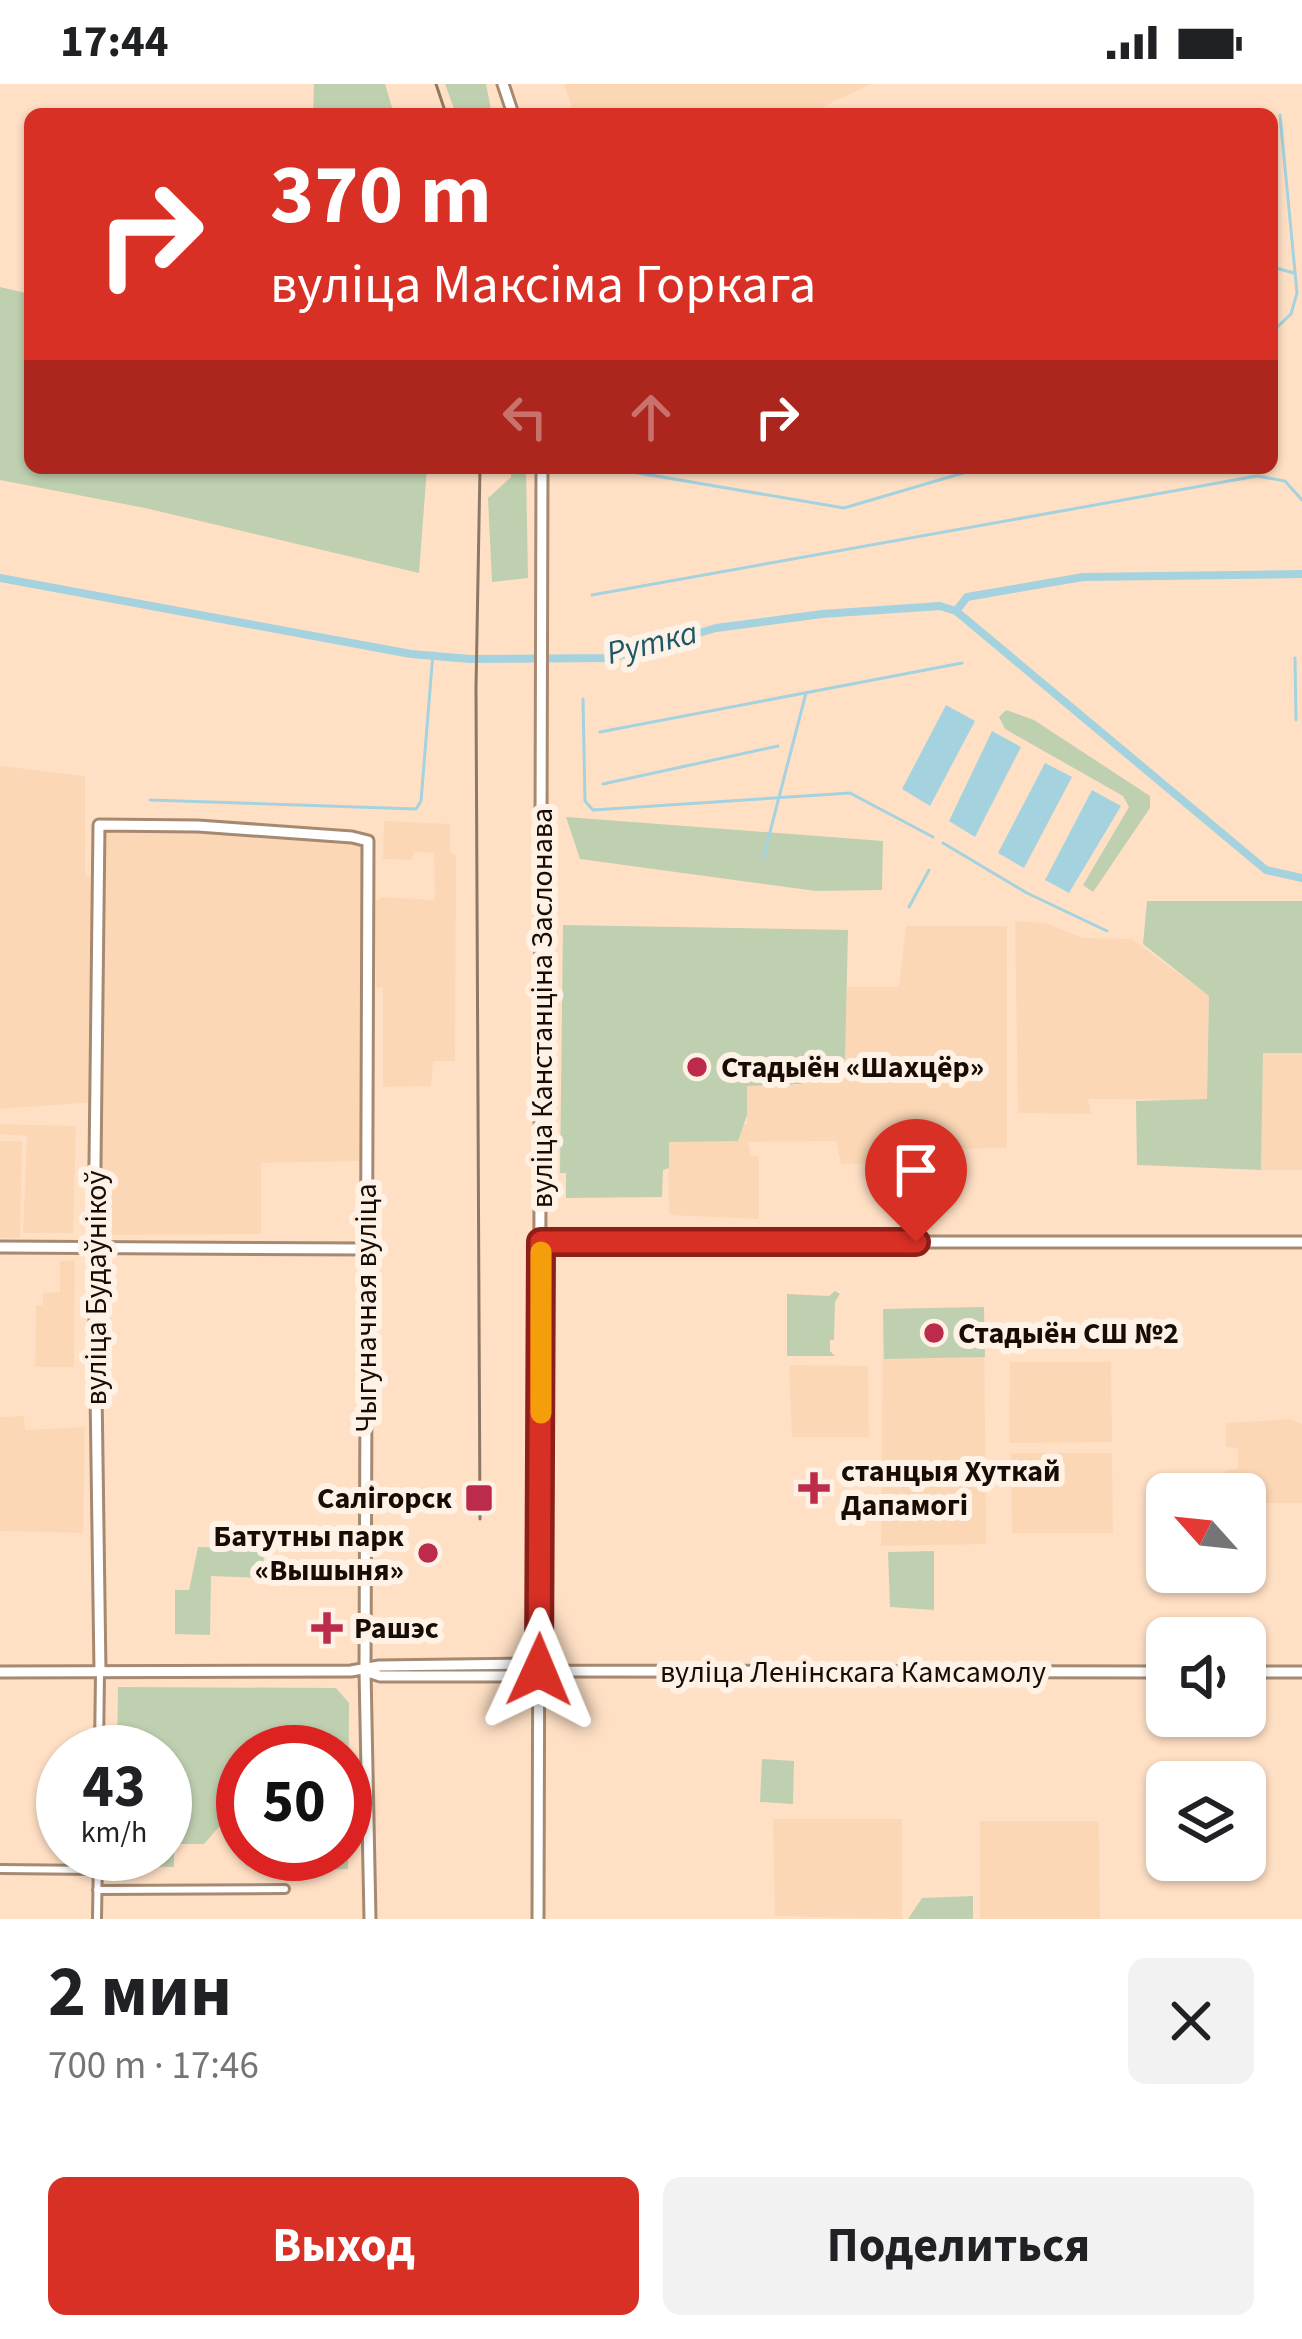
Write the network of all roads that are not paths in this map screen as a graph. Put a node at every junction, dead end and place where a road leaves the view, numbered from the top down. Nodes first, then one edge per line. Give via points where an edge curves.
1 (542, 474) edge
2 (368, 842) joint
3 (541, 1242) junction
4 (1302, 1242) edge
5 (0, 1247) edge
6 (94, 1248) junction
7 (365, 1249) junction
8 (539, 1670) junction
9 (365, 1671) junction
10 (0, 1672) edge
11 (100, 1672) junction
12 (1146, 1672) edge
13 (1266, 1672) edge
14 (1302, 1672) edge
15 (99, 1725) edge
16 (0, 1869) edge
17 (36, 1869) edge
18 (98, 1881) edge
19 (285, 1889) dead end
20 (98, 1890) junction
21 (97, 1919) edge
22 (370, 1919) edge
23 (538, 1919) edge

1 - 3 main road, вуліца Канстанціна Заслонава
2 - 6 main road, вуліца Будаўнікоў via 99,825
2 - 7 main road, Чыгуначная вуліца
3 - 4 main road
3 - 8 main road, вуліца Канстанціна Заслонава
5 - 6 main road
6 - 7 main road
6 - 11 main road, вуліца Будаўнікоў
7 - 9 main road, Чыгуначная вуліца
8 - 9 main road, вуліца Ленінскага Камсамолу via 526,1664
8 - 12 main road, вуліца Ленінскага Камсамолу
8 - 23 main road, вуліца Канстанціна Заслонава
9 - 11 main road, вуліца Ленінскага Камсамолу
9 - 22 main road, Чыгуначная вуліца
10 - 11 main road, вуліца Ленінскага Камсамолу
11 - 15 street, вуліца Будаўнікоў
13 - 14 main road
16 - 17 street
18 - 20 street
19 - 20 street
20 - 21 street

